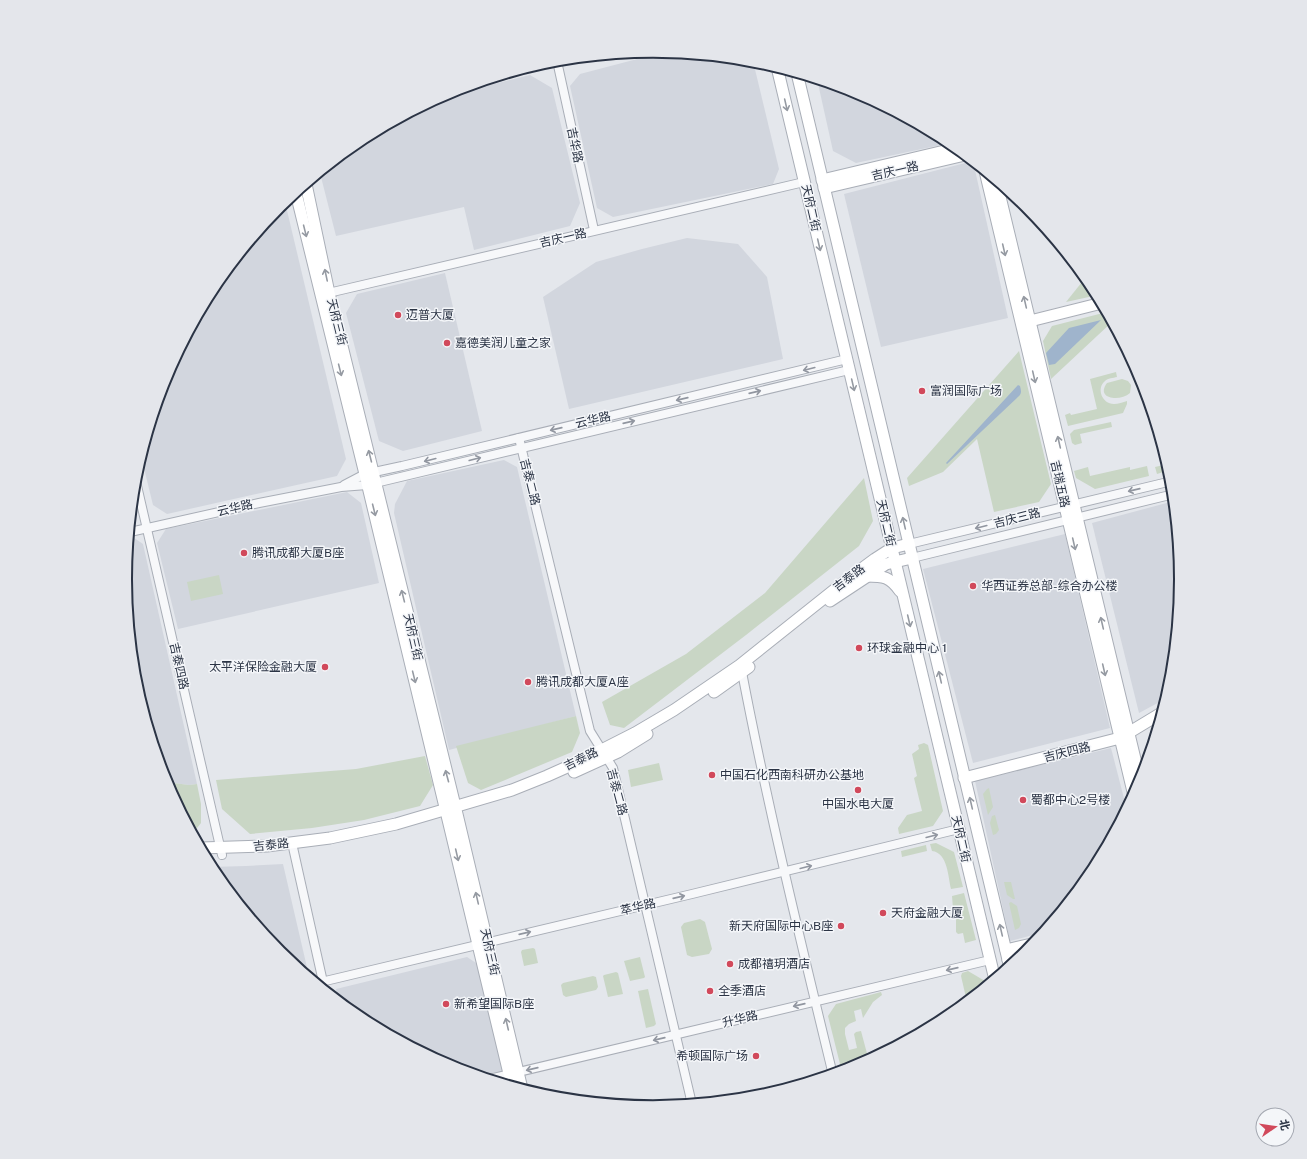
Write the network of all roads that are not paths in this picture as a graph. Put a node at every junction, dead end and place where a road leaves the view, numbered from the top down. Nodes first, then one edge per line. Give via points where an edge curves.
1 (558, 67) edge
2 (779, 74) edge
3 (798, 79) edge
4 (949, 150) edge
5 (958, 156) edge
6 (987, 179) edge
7 (804, 182) junction
8 (823, 184) junction
9 (998, 188) edge
10 (307, 190) edge
11 (298, 199) edge
12 (594, 230) junction
13 (325, 294) junction
14 (1096, 304) edge
15 (1030, 321) junction
16 (848, 365) junction
17 (519, 438) junction
18 (521, 448) junction
19 (371, 478) junction
20 (1166, 482) edge
21 (139, 494) edge
22 (1168, 495) edge
23 (1069, 505) junction
24 (1073, 519) junction
25 (147, 528) junction
26 (134, 531) edge
27 (909, 544) junction
28 (892, 548) junction
29 (912, 558) junction
30 (895, 561) junction
31 (867, 576) junction
32 (906, 605) junction
33 (741, 669) junction
34 (1156, 716) edge
35 (1124, 735) junction
36 (603, 753) junction
37 (1137, 773) edge
38 (964, 778) junction
39 (1132, 785) edge
40 (452, 812) junction
41 (959, 829) junction
42 (293, 846) junction
43 (208, 849) edge
44 (221, 852) junction
45 (211, 854) edge
46 (784, 872) junction
47 (645, 905) junction
48 (483, 943) junction
49 (1008, 959) edge
50 (990, 960) junction
51 (994, 975) edge
52 (319, 980) edge
53 (323, 982) edge
54 (815, 1001) junction
55 (676, 1035) junction
56 (832, 1069) edge
57 (514, 1073) junction
58 (498, 1077) edge
59 (513, 1081) edge
60 (519, 1083) edge
61 (691, 1100) edge

1 - 12 street, 吉华路
2 -> 7 street, 天府二街
3 - 8 street, 天府二街
4 - 8 street, 吉庆一路
5 - 8 street, 吉庆一路
6 -> 23 street, 吉瑞五路
7 - 12 street, 吉庆一路
7 -> 16 street, 天府二街
27 -> 8 street, 天府二街
15 -> 9 street, 吉瑞五路
13 -> 10 street, 天府三街
11 -> 13 street, 天府三街
12 - 13 street, 吉庆一路
13 - 19 street, 天府三街
14 - 15 street
23 -> 15 street, 吉瑞五路
16 -> 17 street, 云华路
18 -> 16 street, 云华路
16 -> 28 street, 天府二街
17 - 18 street, 吉泰二路
17 -> 19 street, 云华路
19 -> 18 street, 云华路
18 - 36 street, 吉泰二路 via 590,731
19 - 25 street, 云华路 via 341,487
19 - 40 street, 天府三街
20 -> 23 street, 吉庆三路
21 - 25 street, 吉泰四路
22 - 24 street, 吉庆三路
23 - 24 street, 吉瑞五路
23 -> 27 street, 吉庆三路
24 - 29 street, 吉庆三路
24 - 35 street, 吉瑞五路
25 - 26 street, 云华路
25 - 44 street, 吉泰四路
27 - 28 street, 吉泰路
27 - 29 street, 天府二街
28 - 30 street, 天府二街
28 - 33 street, 吉泰路 via 848,578
29 - 30 street, 吉泰路
38 -> 29 street, 天府二街
30 - 31 street, 吉泰路
30 - 32 street, 天府二街
31 - 32 street via 883,576 894,582
31 - 33 street, 吉泰路 via 821,607
32 -> 41 street, 天府二街
33 - 36 street, 吉泰路 via 675,718 618,752
33 - 46 street
34 - 35 street, 吉庆四路
35 - 37 street, 吉瑞五路
35 - 38 street, 吉庆四路
35 - 39 street, 吉瑞五路
36 - 40 street, 吉泰路 via 566,775 495,803
36 - 47 street, 吉泰二路 via 613,768
49 -> 38 street, 天府二街
40 - 42 street, 吉泰路 via 403,830 335,843
40 - 48 street, 天府三街
46 -> 41 street, 萃华路
41 - 50 street, 天府二街
42 - 44 street, 吉泰路 via 272,852
42 - 52 street
43 - 44 street, 吉泰路
44 - 45 street, 吉泰路
47 -> 46 street, 萃华路
46 - 54 street
48 -> 47 street, 萃华路
47 - 55 street, 吉泰二路
48 - 53 street, 萃华路
48 - 57 street, 天府三街
50 - 51 street, 天府二街
50 -> 54 street, 升华路
54 -> 55 street, 升华路
54 - 56 street
55 -> 57 street, 升华路
55 - 61 street, 吉泰二路
57 - 58 street, 升华路
57 - 59 street, 天府三街
57 - 60 street, 天府三街

